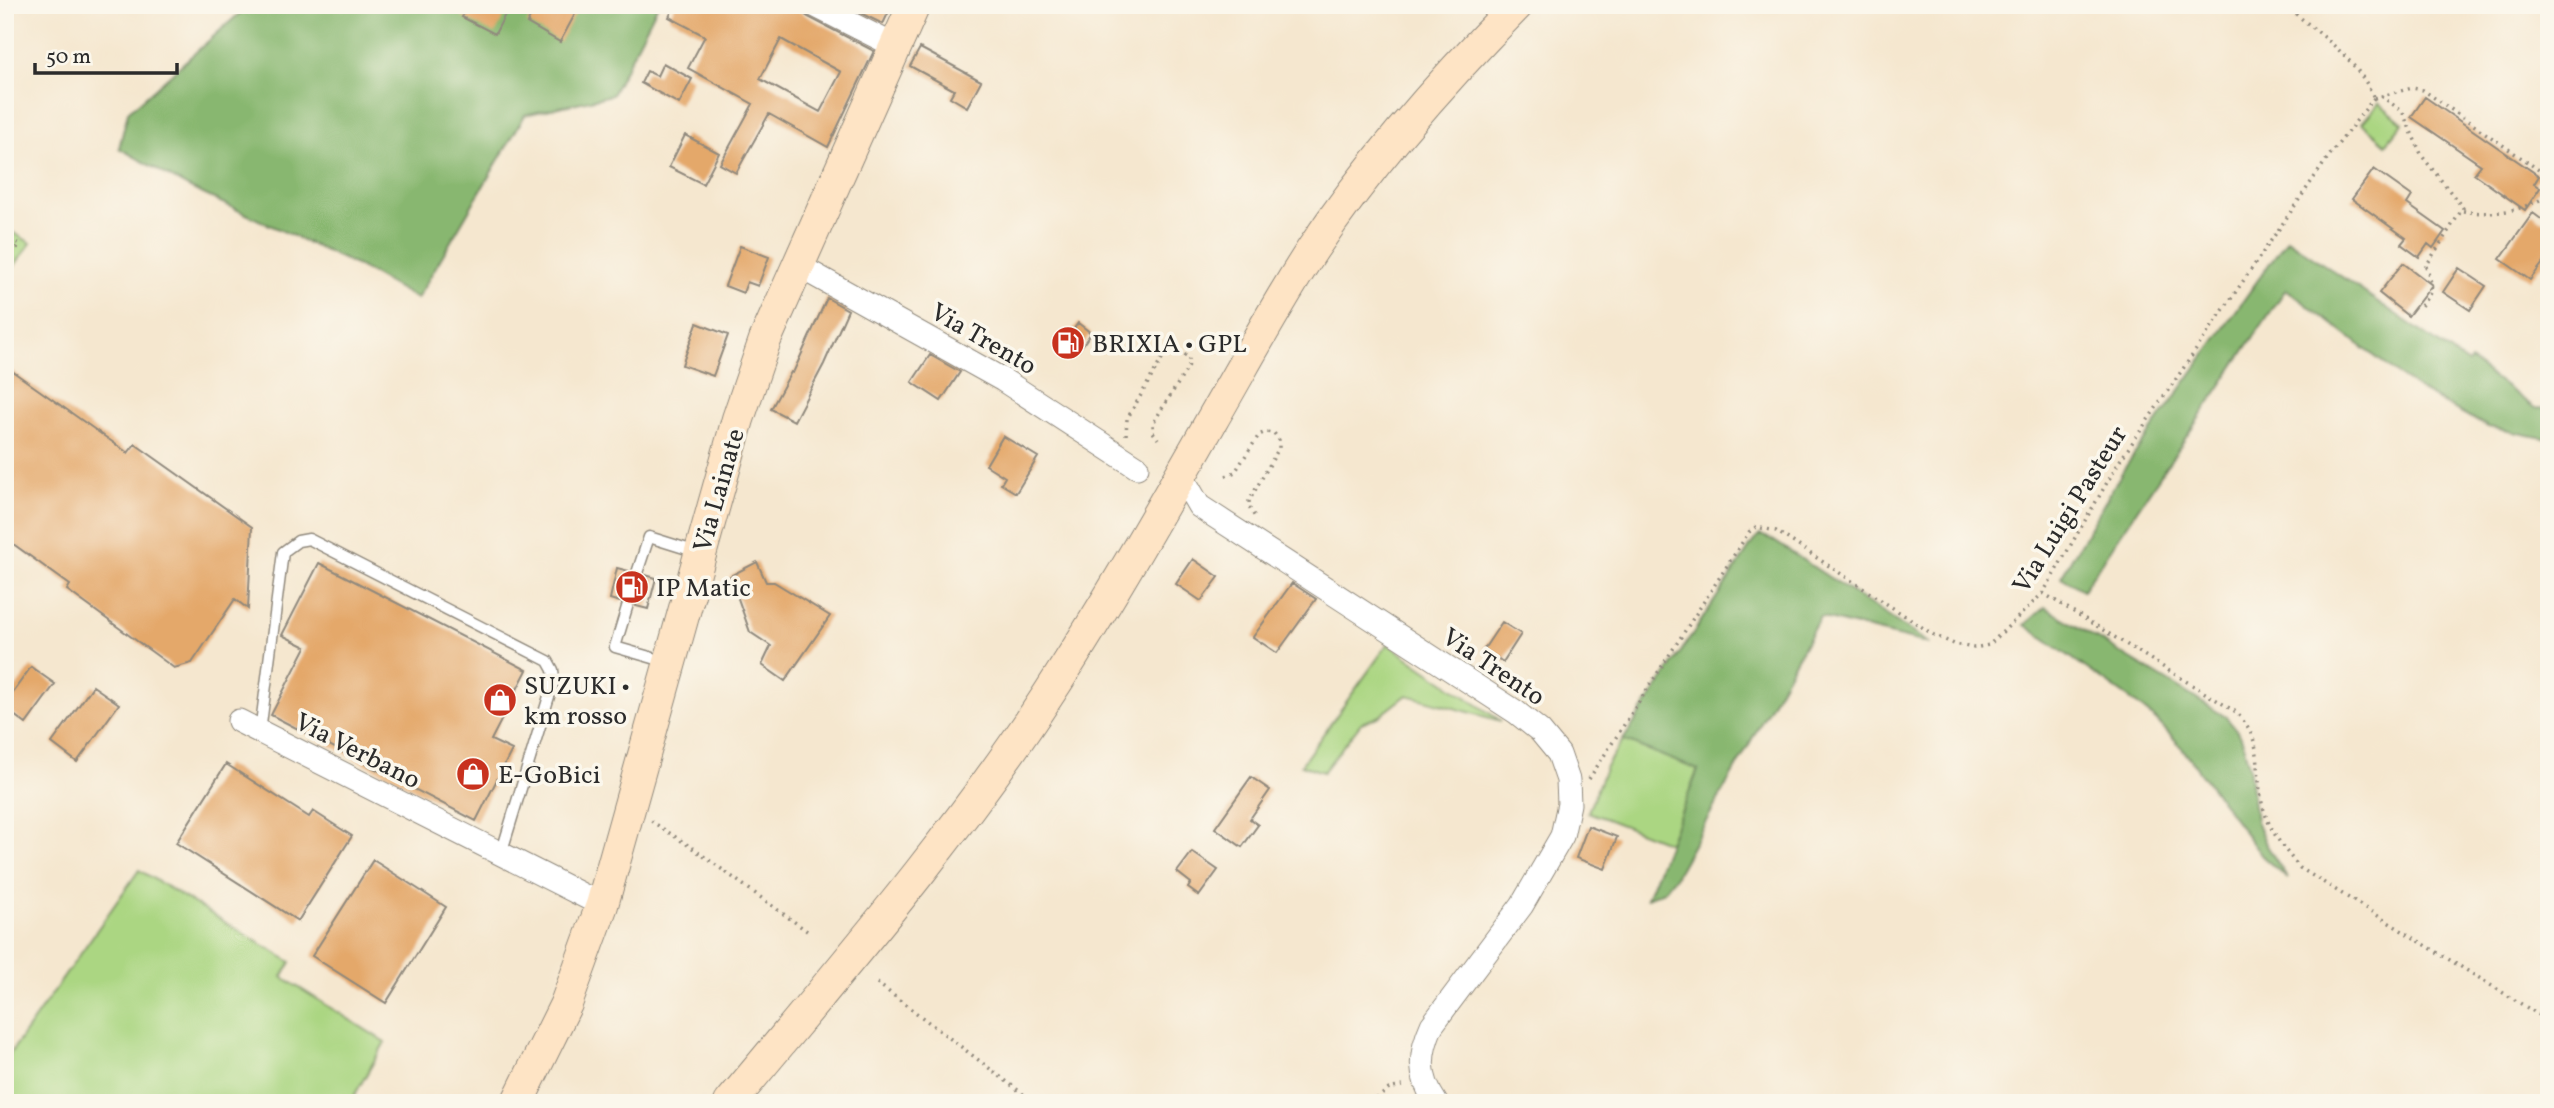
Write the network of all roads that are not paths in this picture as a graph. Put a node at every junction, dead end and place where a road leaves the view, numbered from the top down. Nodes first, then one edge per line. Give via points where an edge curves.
1 (814, 5) edge
2 (914, 5) edge
3 (1517, 5) edge
4 (895, 46) junction
5 (797, 265) junction
6 (1137, 467) dead end
7 (1181, 475) junction
8 (1163, 506) junction
9 (1199, 506) junction
10 (700, 553) junction
11 (638, 573) dead end
12 (628, 604) dead end
13 (669, 663) junction
14 (239, 721) dead end
15 (260, 732) junction
16 (502, 854) junction
17 (602, 905) junction
18 (1431, 1093) edge
19 (517, 1103) edge
20 (730, 1103) edge

1 - 4 street
2 - 4 main road, Via Lainate
3 - 7 main road via 1469,53 1356,187 1311,251
4 - 5 main road, Via Lainate
5 - 6 street, Via Trento via 1003,380
5 - 10 main road, Via Lainate via 738,419
7 - 8 main road
7 - 9 street
8 - 9 street
8 - 20 main road via 1048,695 991,778
9 - 18 street, Via Trento via 1516,712 1559,754 1568,780 1569,804 1562,836 1522,905 1432,1025 1420,1068
10 - 11 lane via 649,537
10 - 13 main road, Via Lainate
12 - 13 lane via 615,647
13 - 17 main road, Via Lainate
14 - 15 street, Via Verbano
15 - 16 street, Via Verbano
15 - 16 lane via 283,552 309,539 548,661 554,680
16 - 17 street, Via Verbano
17 - 19 main road, Via Lainate via 566,1004

